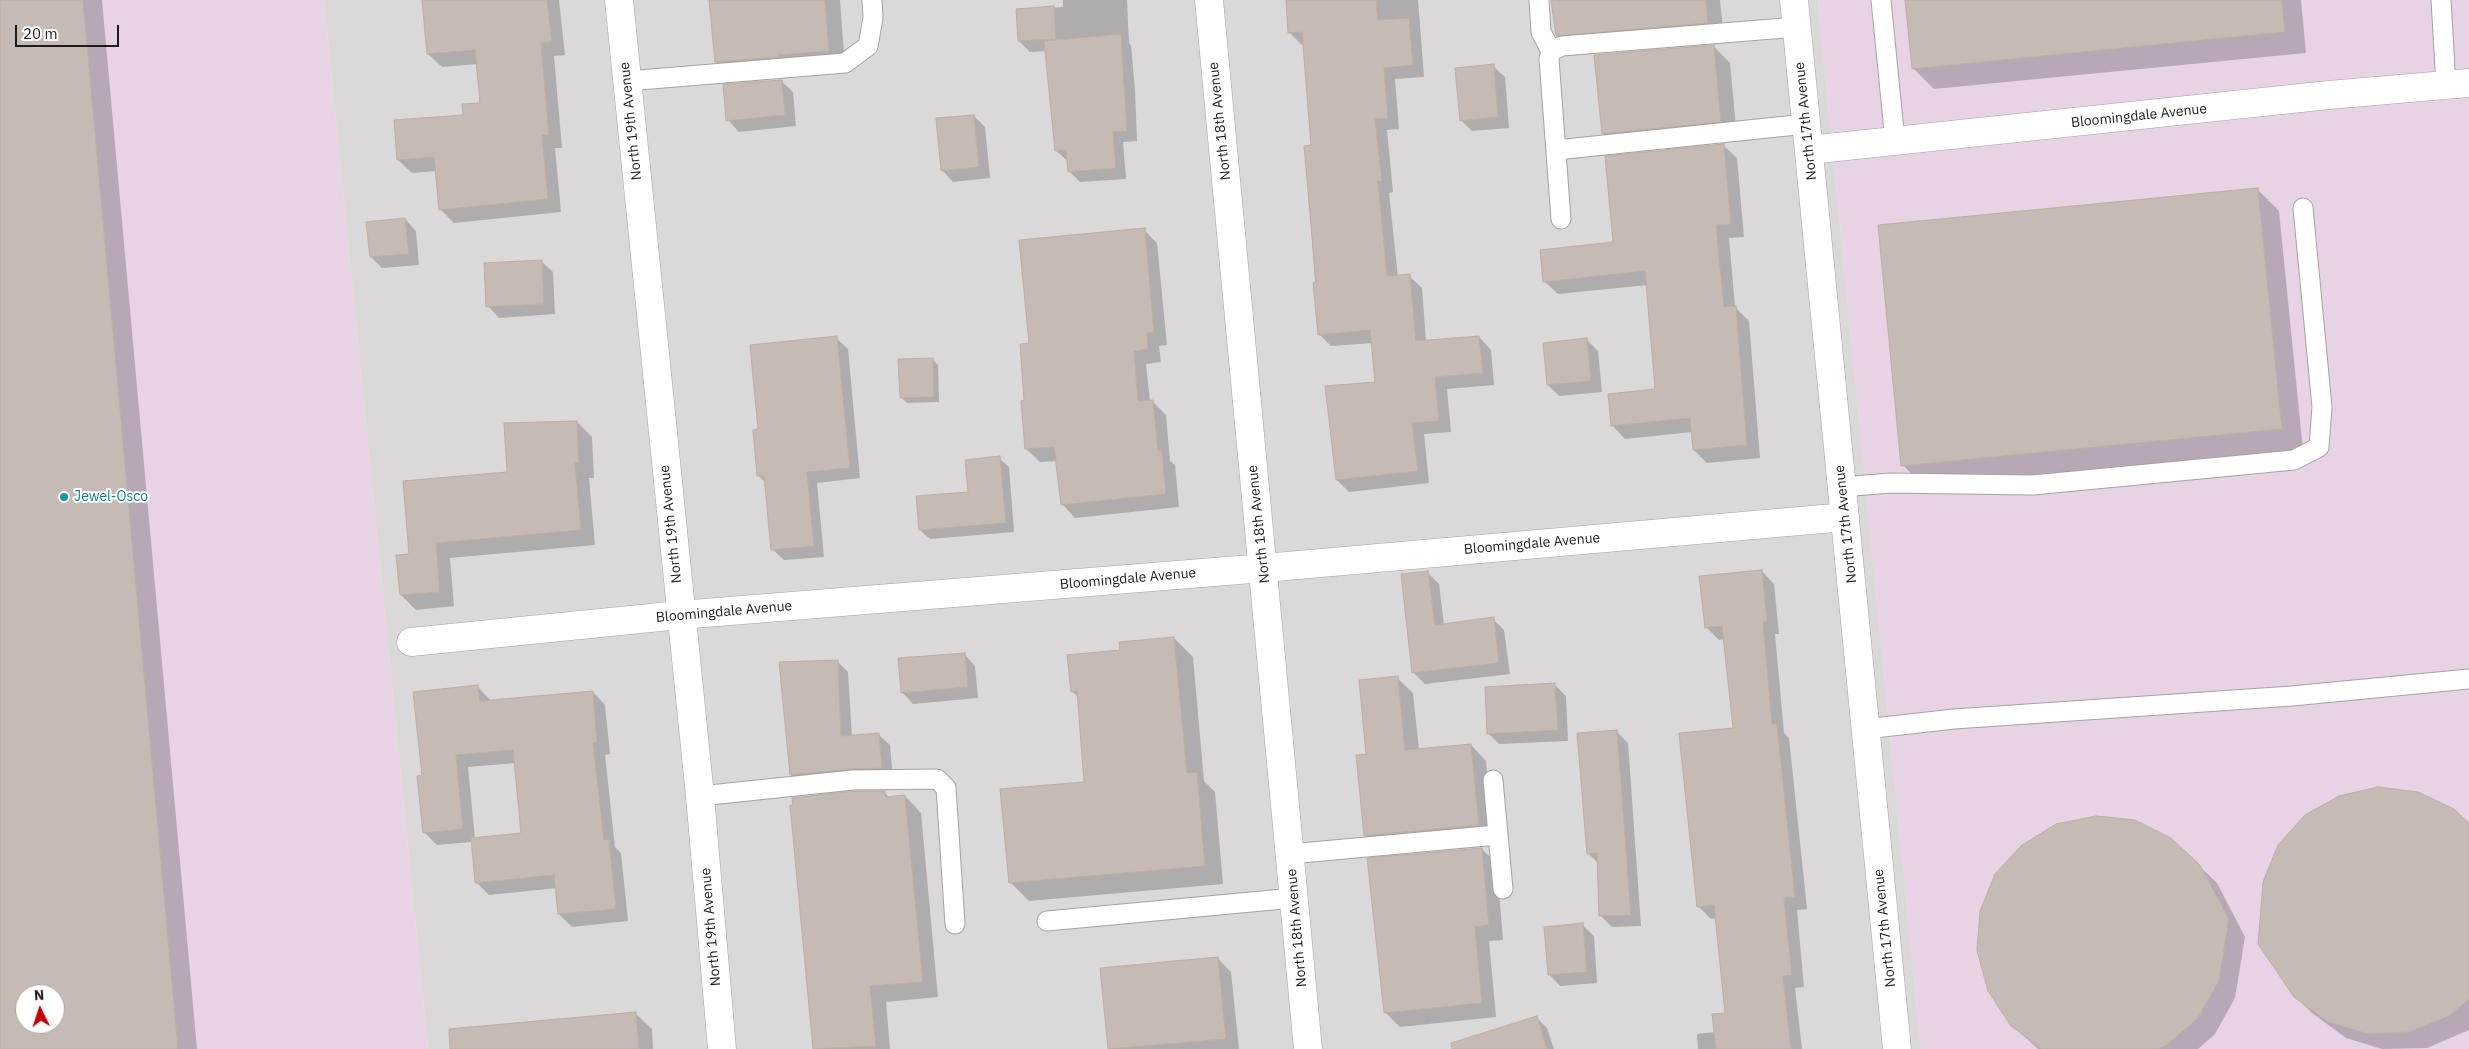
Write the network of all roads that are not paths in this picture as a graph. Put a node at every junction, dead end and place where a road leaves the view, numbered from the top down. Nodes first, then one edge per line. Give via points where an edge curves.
1 (619, 0) edge
2 (872, 0) edge
3 (1209, 0) edge
4 (1539, 0) edge
5 (1794, 0) edge
6 (1881, 0) edge
7 (2441, 0) edge
8 (1797, 27) junction
9 (1551, 51) junction
10 (627, 81) junction
11 (2458, 84) edge
12 (1808, 137) junction
13 (1895, 141) junction
14 (1556, 150) junction
15 (2303, 208) dead end
16 (1561, 219) dead end
17 (1842, 487) junction
18 (1845, 517) junction
19 (1264, 568) junction
20 (680, 615) junction
21 (412, 642) dead end
22 (2469, 679) edge
23 (1865, 728) junction
24 (1493, 780) dead end
25 (700, 796) junction
26 (1498, 835) junction
27 (1290, 854) junction
28 (1504, 890) dead end
29 (1294, 898) junction
30 (1047, 921) dead end
31 (955, 924) dead end
32 (722, 1049) edge
33 (1308, 1049) edge
34 (1897, 1049) edge

1 - 10 street, North 19th Avenue
2 - 10 lane via 873,18 868,46 845,63
3 - 19 street, North 18th Avenue
4 - 9 lane via 1541,32
5 - 8 street, North 17th Avenue
6 - 13 lane
7 - 11 lane
8 - 9 lane via 1562,46
8 - 12 street, North 17th Avenue
9 - 14 lane
10 - 20 street, North 19th Avenue
11 - 13 street, Bloomingdale Avenue
12 - 13 street, Bloomingdale Avenue
12 - 14 lane
12 - 17 street, North 17th Avenue
14 - 16 lane
15 - 17 lane via 2322,408 2319,447 2294,460 2033,485
17 - 18 street, North 17th Avenue
18 - 19 street, Bloomingdale Avenue
18 - 23 street, North 17th Avenue
19 - 20 street, Bloomingdale Avenue
19 - 27 street, North 18th Avenue
20 - 21 street, Bloomingdale Avenue
20 - 25 street, North 19th Avenue
22 - 23 lane via 2292,696
23 - 34 street, North 17th Avenue
24 - 26 lane
25 - 31 lane via 854,780 937,779 946,788
25 - 32 street, North 19th Avenue
26 - 27 lane
26 - 28 lane
27 - 29 street, North 18th Avenue
29 - 30 lane
29 - 33 street, North 18th Avenue

